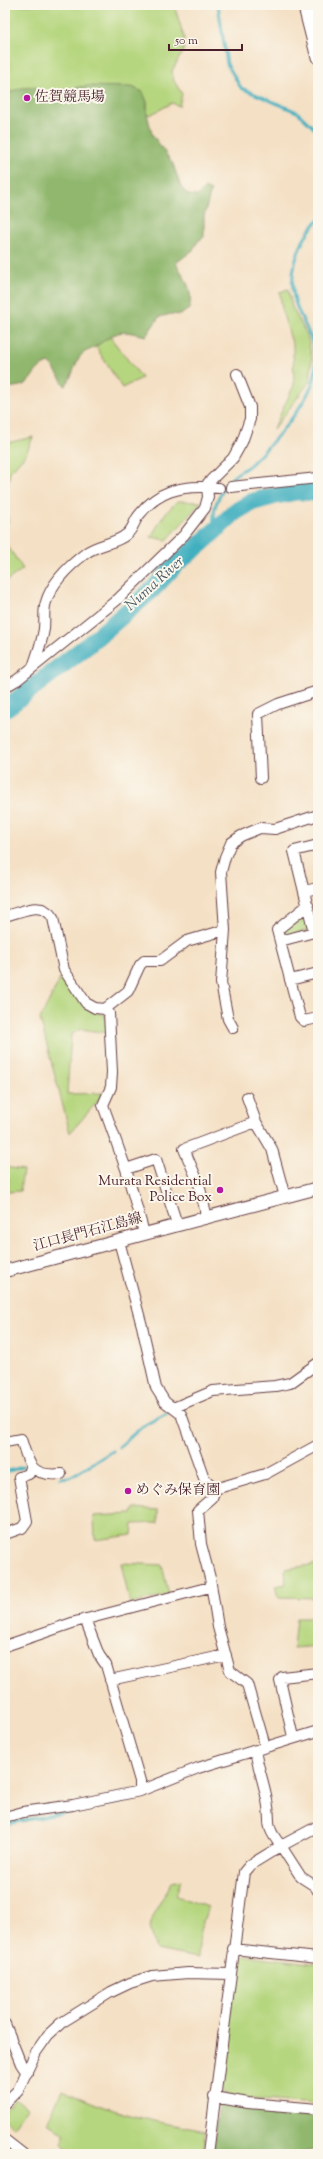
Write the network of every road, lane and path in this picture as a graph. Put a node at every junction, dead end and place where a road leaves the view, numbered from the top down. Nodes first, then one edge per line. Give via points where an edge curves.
1 (305, 5) edge
2 (318, 56) edge
3 (237, 374) dead end
4 (318, 478) edge
5 (207, 487) junction
6 (232, 487) dead end
7 (219, 488) dead end
8 (33, 667) junction
9 (5, 687) edge
10 (318, 691) edge
11 (261, 778) dead end
12 (318, 815) edge
13 (318, 845) edge
14 (318, 888) edge
15 (304, 891) junction
16 (308, 905) junction
17 (5, 916) edge
18 (225, 930) junction
19 (316, 932) edge
20 (280, 941) junction
21 (318, 973) edge
22 (290, 980) junction
23 (106, 1009) junction
24 (318, 1018) edge
25 (233, 1028) dead end
26 (247, 1097) dead end
27 (256, 1122) junction
28 (126, 1169) junction
29 (318, 1188) edge
30 (286, 1197) junction
31 (207, 1218) junction
32 (177, 1224) junction
33 (144, 1234) junction
34 (119, 1241) junction
35 (5, 1271) edge
36 (318, 1363) edge
37 (173, 1408) junction
38 (5, 1442) edge
39 (318, 1445) edge
40 (31, 1467) junction
41 (61, 1474) dead end
42 (215, 1489) junction
43 (5, 1534) edge
44 (210, 1587) junction
45 (85, 1619) junction
46 (5, 1646) edge
47 (226, 1655) junction
48 (318, 1673) edge
49 (110, 1680) junction
50 (318, 1731) edge
51 (293, 1737) junction
52 (266, 1746) junction
53 (255, 1751) junction
54 (140, 1791) junction
55 (5, 1817) edge
56 (318, 1826) edge
57 (281, 1846) junction
58 (318, 1891) edge
59 (233, 1949) junction
60 (318, 1958) edge
61 (230, 1974) junction
62 (5, 2024) edge
63 (27, 2073) junction
64 (214, 2097) junction
65 (5, 2103) edge
66 (318, 2109) edge
67 (5, 2140) edge
68 (23, 2154) edge
69 (208, 2154) edge

1 - 2 highway
3 - 5 street via 250,407 250,419 233,458 208,482
4 - 6 street
5 - 7 street
5 - 8 street via 205,508 184,535 117,600
5 - 8 street via 187,486 152,501 138,515 128,534 87,552 65,572 45,603 44,630
8 - 9 street
10 - 11 street via 278,704 258,714
12 - 18 street via 275,829 260,828 231,843 221,872
13 - 15 street via 294,851
14 - 15 street
15 - 16 street
16 - 19 street
16 - 20 street via 277,930
17 - 23 street via 37,907 50,913 64,970 86,1003 95,1008
18 - 23 street via 187,941 160,961 144,961 128,991
18 - 25 street via 221,983 228,1019
19 - 20 street
20 - 22 street
21 - 22 street
22 - 24 street via 300,1017 304,1020
23 - 28 street via 109,1014 112,1072 111,1087 103,1105
26 - 27 street
27 - 30 street via 272,1149
27 - 31 street via 184,1149 199,1184
28 - 32 street via 156,1159
28 - 33 street
29 - 30 main road, 江口長門石江島線
30 - 31 main road, 江口長門石江島線
31 - 32 main road, 江口長門石江島線
32 - 33 main road, 江口長門石江島線
33 - 34 main road, 江口長門石江島線
34 - 35 main road, 江口長門石江島線
34 - 37 street via 156,1388 159,1396
36 - 37 street via 290,1383 213,1391
37 - 42 street via 185,1421 204,1478
38 - 40 street via 21,1439
39 - 42 street via 265,1474
40 - 41 street via 44,1475
40 - 43 street via 29,1474 19,1477 27,1521 22,1528
42 - 44 street via 212,1498 198,1510 201,1544
44 - 45 street
44 - 47 street
45 - 46 street
45 - 49 street
47 - 49 street
47 - 52 street via 230,1671 247,1684
48 - 51 street via 282,1677 280,1680
49 - 54 street via 140,1781
50 - 51 street
51 - 52 street
52 - 53 street
53 - 54 street via 198,1768
53 - 57 street via 268,1801 269,1828
54 - 55 street via 73,1806 23,1812
56 - 57 street
57 - 58 street via 301,1877
57 - 59 street via 244,1872
59 - 60 street
59 - 61 street
61 - 63 street via 188,1973 152,1976 111,1992 61,2023 48,2035 36,2052
61 - 64 street
62 - 63 street
63 - 65 street via 18,2090
64 - 66 street via 235,2102
64 - 69 street
67 - 68 street

